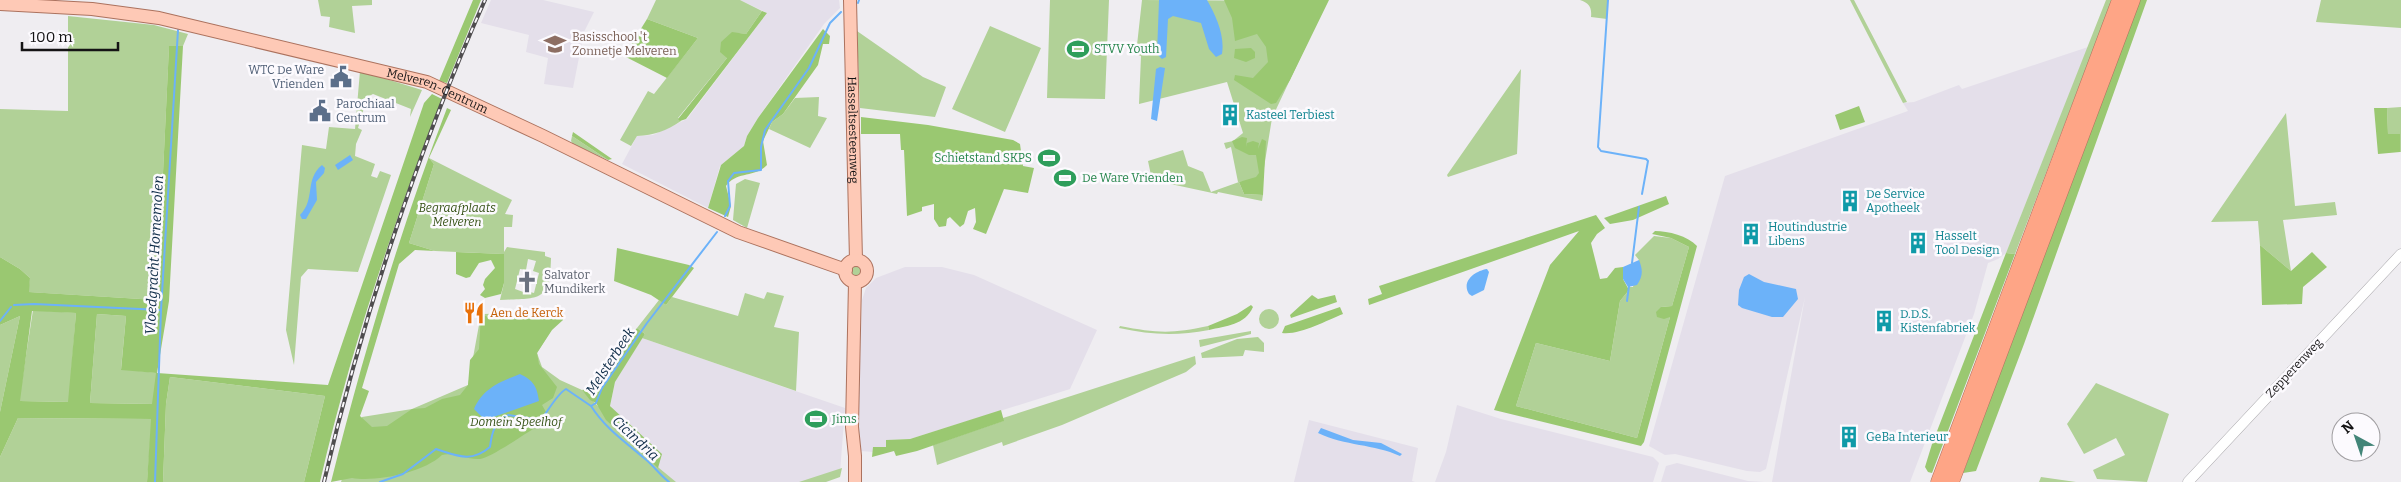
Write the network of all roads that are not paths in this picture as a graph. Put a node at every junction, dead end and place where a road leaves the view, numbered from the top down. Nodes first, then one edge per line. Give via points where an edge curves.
1 (850, 0) edge
2 (2119, 0) edge
3 (2133, 0) edge
4 (0, 4) edge
5 (2401, 254) edge
6 (856, 260) junction
7 (846, 270) junction
8 (855, 282) junction
9 (852, 427) junction
10 (846, 482) edge
11 (855, 482) edge
12 (1938, 482) edge
13 (1952, 482) edge
14 (2188, 482) edge

1 - 6 main road, Hasseltsesteenweg
2 - 12 highway
3 - 13 highway
4 - 7 main road, Melveren-Centrum via 92,8 159,18 427,82 746,236
5 - 14 street, Zepperenweg
6 - 7 main road via 848,264
6 - 8 main road via 867,270 862,280
7 - 8 main road via 849,279
8 - 9 main road
9 - 10 main road
9 - 11 main road

